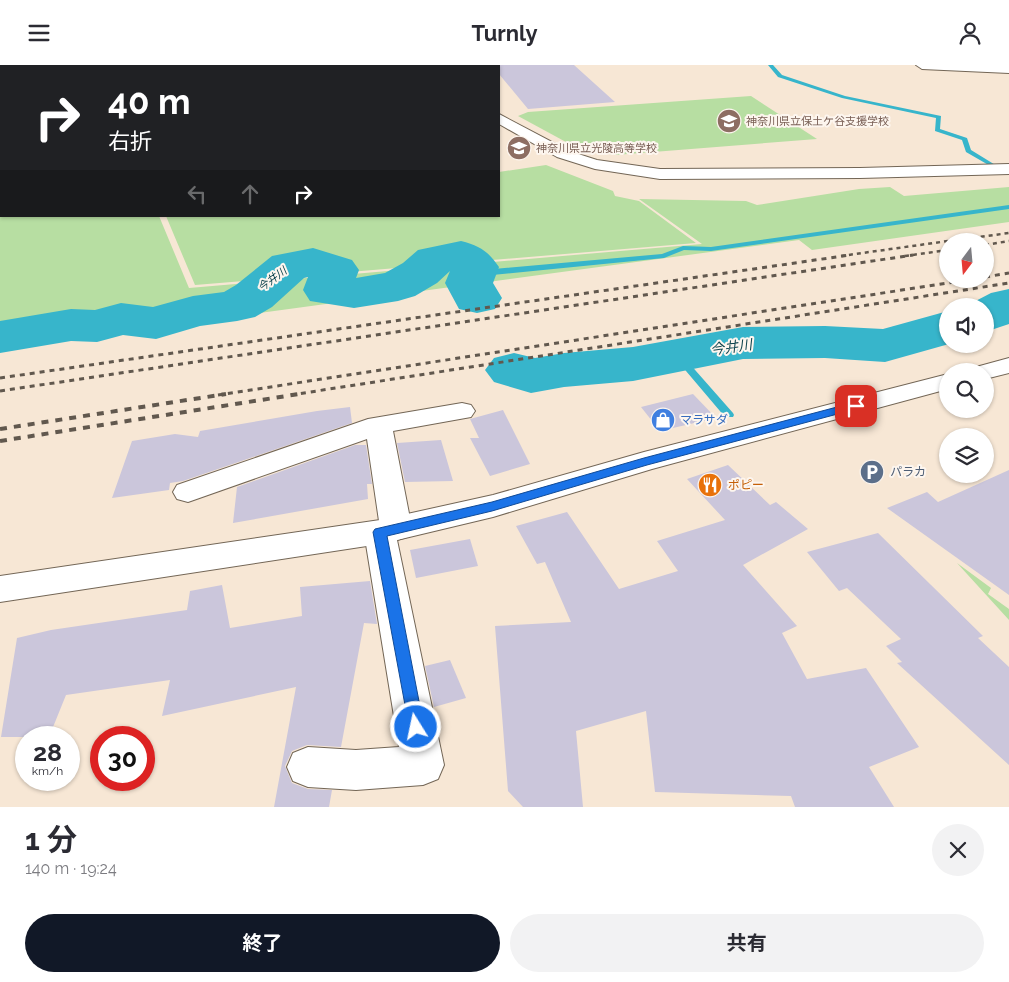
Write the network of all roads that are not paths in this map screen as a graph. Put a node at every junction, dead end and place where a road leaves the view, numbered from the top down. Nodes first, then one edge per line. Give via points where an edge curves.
1 (922, 65) edge
2 (1009, 66) edge
3 (500, 119) edge
4 (1009, 169) edge
5 (1009, 365) edge
6 (994, 369) edge
7 (939, 383) edge
8 (462, 411) dead end
9 (378, 425) junction
10 (188, 492) dead end
11 (388, 531) junction
12 (0, 589) edge
13 (308, 767) dead end

1 - 2 street
3 - 4 street via 564,154 595,164 660,174
5 - 6 street
7 - 11 street via 492,506
8 - 9 street
9 - 10 street
9 - 11 street
11 - 12 street
11 - 13 street via 423,765 356,771

